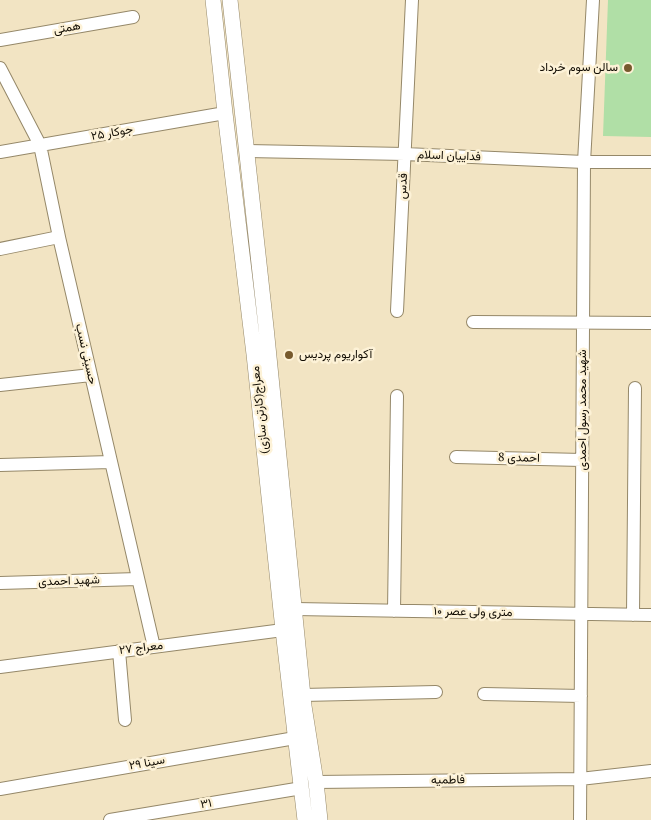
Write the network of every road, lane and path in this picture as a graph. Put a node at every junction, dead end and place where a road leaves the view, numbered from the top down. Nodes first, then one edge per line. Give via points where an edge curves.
1 (213, 0) edge
2 (230, 0) edge
3 (412, 0) edge
4 (593, 0) edge
5 (133, 17) dead end
6 (0, 40) edge
7 (0, 68) edge
8 (225, 113) junction
9 (40, 145) junction
10 (0, 152) edge
11 (248, 152) junction
12 (405, 154) junction
13 (584, 162) junction
14 (651, 162) edge
15 (59, 237) junction
16 (0, 249) edge
17 (397, 311) dead end
18 (473, 322) dead end
19 (651, 323) edge
20 (583, 324) junction
21 (90, 375) junction
22 (0, 386) edge
23 (635, 388) dead end
24 (397, 396) dead end
25 (456, 457) dead end
26 (582, 460) junction
27 (111, 462) junction
28 (0, 465) edge
29 (138, 579) junction
30 (0, 583) edge
31 (295, 609) junction
32 (394, 611) junction
33 (581, 614) junction
34 (633, 615) junction
35 (651, 615) edge
36 (283, 630) junction
37 (154, 647) junction
38 (119, 651) junction
39 (0, 667) edge
40 (436, 692) dead end
41 (484, 694) dead end
42 (304, 695) junction
43 (581, 696) junction
44 (124, 720) dead end
45 (295, 738) junction
46 (651, 771) edge
47 (580, 779) junction
48 (316, 782) junction
49 (0, 788) edge
50 (302, 788) junction
51 (110, 820) edge
52 (305, 820) edge
53 (320, 820) edge
54 (580, 820) edge

1 - 8 street, معراج(کارتن سازی)
2 - 11 street, معراج(کارتن سازی)
3 - 12 street, قدس
4 - 13 street, شهید محمد رسول احمدی
5 - 6 street, همتی
7 - 9 street, حسینی نسب
8 - 9 street, جوکار ۲۵
8 - 36 street, معراج(کارتن سازی)
9 - 10 street, جوکار ۲۵
9 - 15 street, حسینی نسب
11 - 12 street, فداییان اسلام
11 - 31 street, معراج(کارتن سازی)
12 - 13 street, فداییان اسلام
12 - 17 street, قدس
13 - 14 street, فداییان اسلام
13 - 20 street, شهید محمد رسول احمدی
15 - 16 street
15 - 21 street, حسینی نسب
18 - 20 street
19 - 20 street
20 - 26 street, شهید محمد رسول احمدی
21 - 22 street
21 - 27 street, حسینی نسب
23 - 34 street
24 - 32 street
25 - 26 street, احمدی 8
26 - 33 street, شهید محمد رسول احمدی
27 - 28 street
27 - 29 street, حسینی نسب
29 - 30 street, شهید احمدی
29 - 37 street, حسینی نسب
31 - 32 street, ۱۰ متری ولی عصر
31 - 42 street, معراج(کارتن سازی)
32 - 33 street, ۱۰ متری ولی عصر
33 - 34 street, ۱۰ متری ولی عصر
33 - 43 street, شهید محمد رسول احمدی
34 - 35 street, ۱۰ متری ولی عصر
36 - 37 street, معراج ۲۷
36 - 45 street, معراج(کارتن سازی)
37 - 38 street, معراج ۲۷
38 - 39 street, معراج ۲۷
38 - 44 street
40 - 42 street
41 - 43 street
42 - 48 street, معراج(کارتن سازی)
43 - 47 street, شهید محمد رسول احمدی
45 - 49 street, ۲۹ سینا
45 - 50 street, معراج(کارتن سازی)
46 - 47 street, فاطمیه
47 - 48 street, فاطمیه
47 - 54 street, شهید محمد رسول احمدی
48 - 53 street, معراج(کارتن سازی)
50 - 51 street, ۳۱
50 - 52 street, معراج(کارتن سازی)

